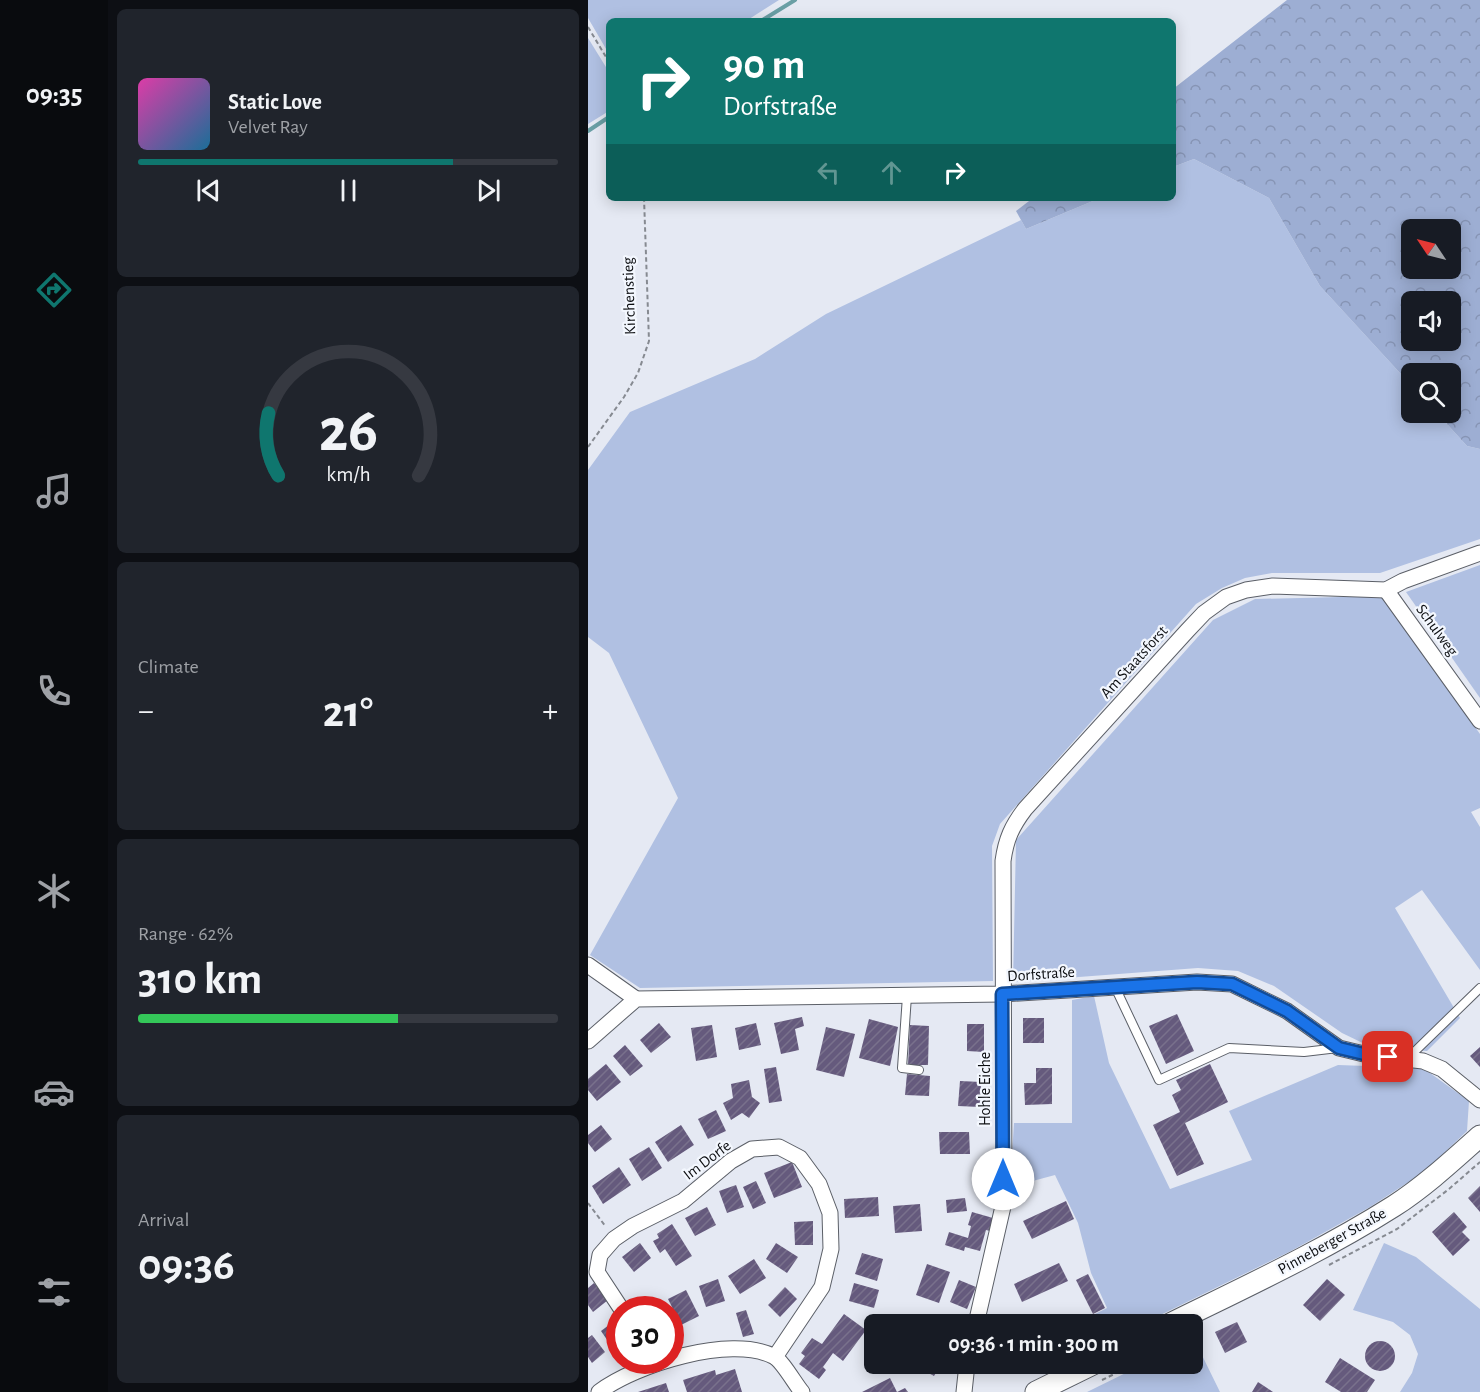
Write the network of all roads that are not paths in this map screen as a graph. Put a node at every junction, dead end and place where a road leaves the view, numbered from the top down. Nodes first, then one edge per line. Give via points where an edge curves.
1 (1480, 553) edge
2 (1386, 590) junction
3 (1480, 721) edge
4 (588, 965) edge
5 (1115, 987) junction
6 (1480, 988) edge
7 (1002, 994) junction
8 (907, 996) junction
9 (636, 999) junction
10 (588, 1041) edge
11 (1339, 1048) junction
12 (1407, 1059) junction
13 (920, 1070) dead end
14 (1480, 1100) edge
15 (1480, 1136) edge
16 (592, 1270) edge
17 (612, 1296) edge
18 (978, 1314) edge
19 (1190, 1314) edge
20 (684, 1356) edge
21 (775, 1357) junction
22 (630, 1374) edge
23 (966, 1374) edge
24 (1092, 1374) edge
25 (599, 1392) edge
26 (802, 1392) edge
27 (964, 1392) edge
28 (1036, 1392) edge

1 - 2 street, Am Staatsforst
2 - 3 street, Schulweg
2 - 7 street, Am Staatsforst via 1273,586 1226,597 1204,613 1013,824 1005,842 1003,861
4 - 9 street
5 - 7 street, Dorfstraße
5 - 11 street, Dorfstraße via 1232,984 1287,1011
5 - 11 lane via 1159,1080 1229,1048 1304,1052
6 - 12 lane
7 - 8 street, Dorfstraße
7 - 18 street, Hohle Eiche via 1004,1202
8 - 9 street, Dorfstraße
8 - 13 lane via 902,1068
9 - 10 street
11 - 12 street, Dorfstraße
12 - 14 street, Dorfstraße via 1442,1070
15 - 19 main road, Pinneberger Straße via 1396,1205 1291,1264
16 - 17 street, Im Dorfe
16 - 21 street, Im Dorfe via 614,1239 683,1201 731,1161 752,1149 779,1147 800,1158 819,1184 830,1213 831,1249 822,1287
20 - 21 street via 713,1349 746,1349
21 - 26 street
22 - 25 street
23 - 27 street
24 - 28 main road

